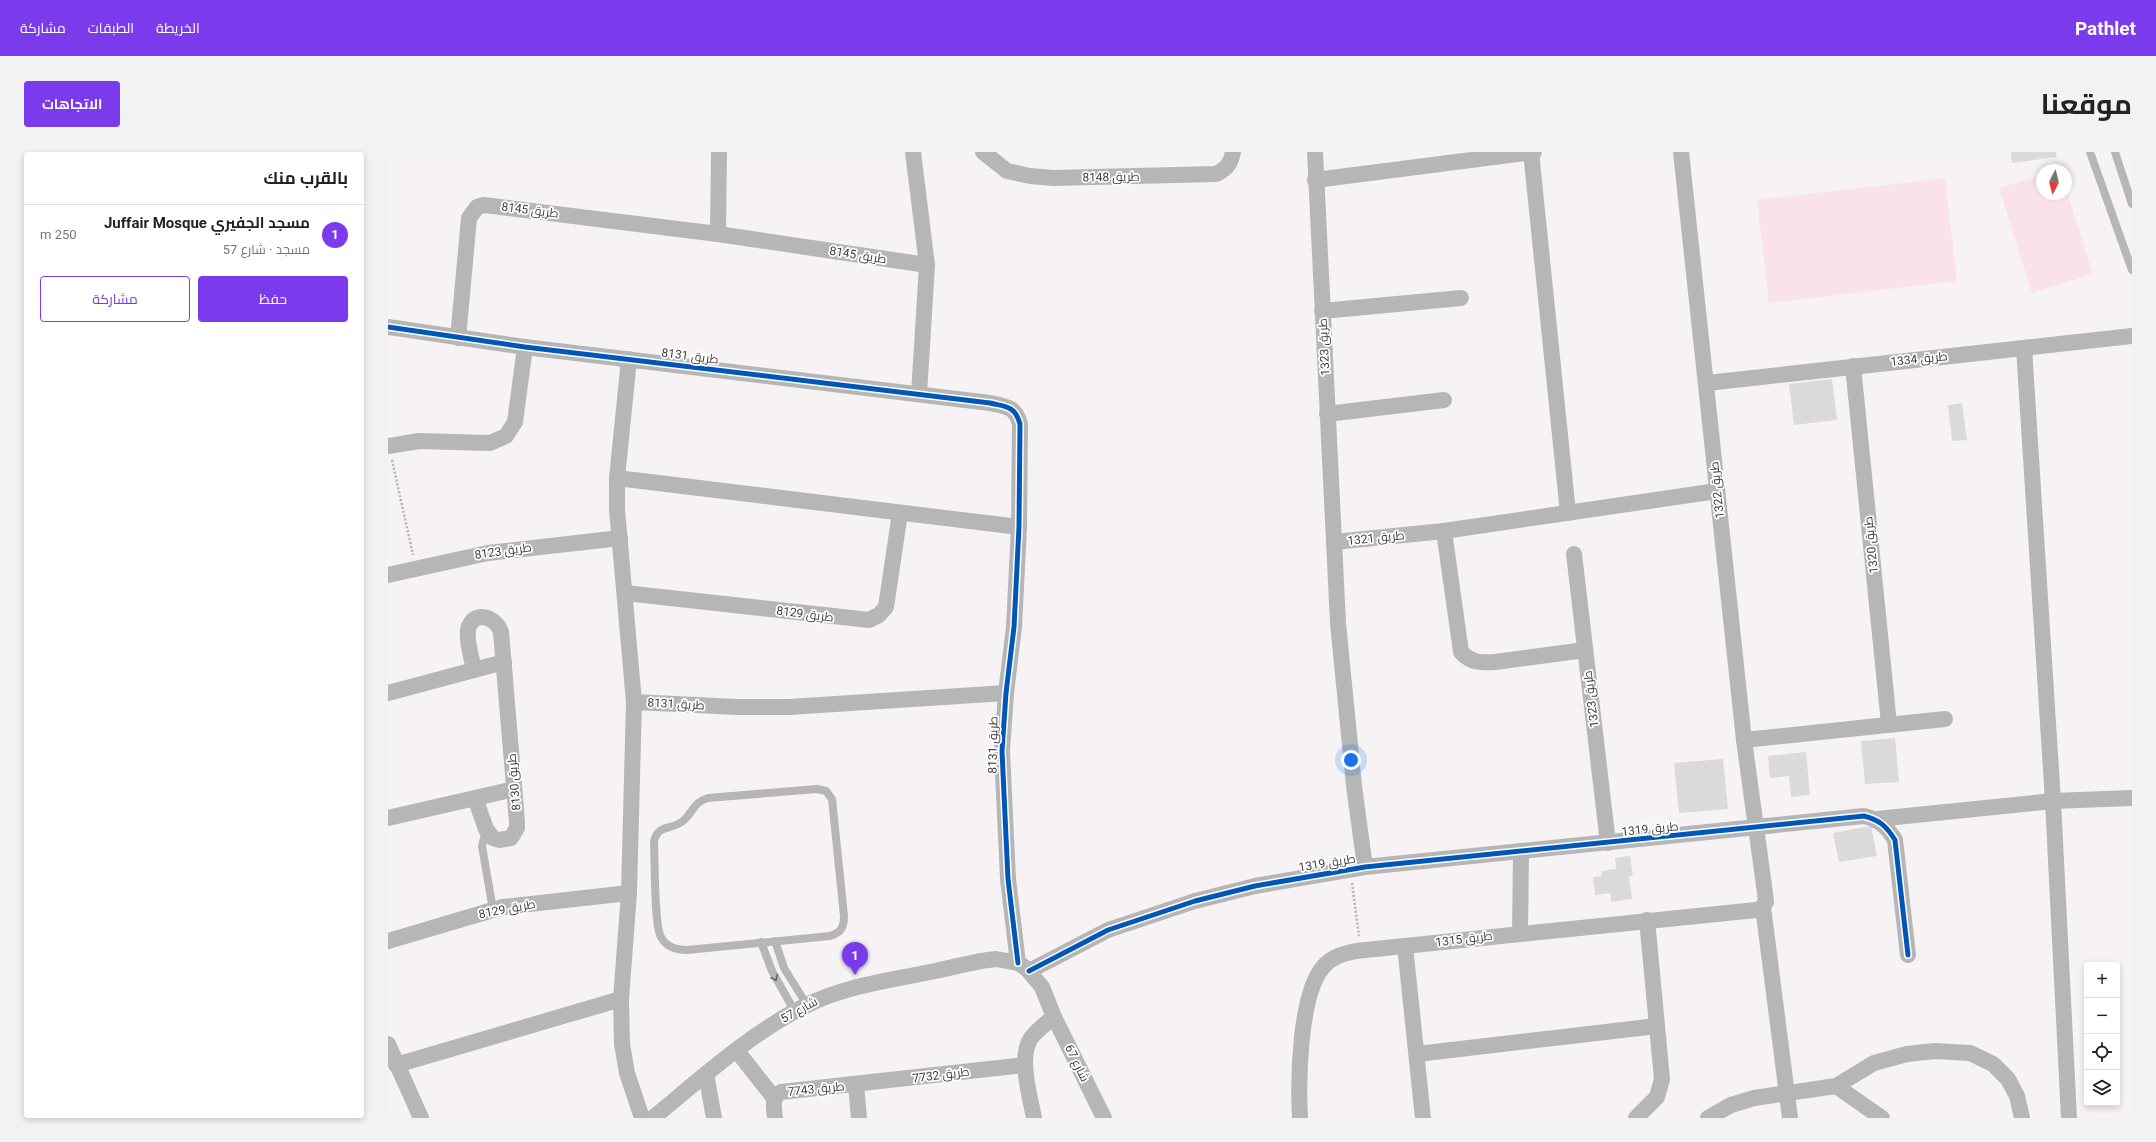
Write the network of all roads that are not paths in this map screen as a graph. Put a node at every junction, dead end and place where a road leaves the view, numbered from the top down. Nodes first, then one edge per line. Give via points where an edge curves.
1 (719, 152) edge
2 (913, 152) edge
3 (983, 152) edge
4 (1233, 152) edge
5 (1314, 152) edge
6 (1531, 152) edge
7 (1534, 152) edge
8 (1681, 152) edge
9 (2090, 152) edge
10 (2115, 152) edge
11 (1315, 180) junction
12 (2132, 204) edge
13 (718, 234) junction
14 (928, 265) junction
15 (2132, 270) edge
16 (1461, 298) dead end
17 (1322, 311) junction
18 (388, 327) edge
19 (2132, 336) edge
20 (458, 338) junction
21 (525, 347) junction
22 (2024, 348) junction
23 (629, 359) junction
24 (1853, 366) junction
25 (1707, 383) junction
26 (919, 394) junction
27 (1444, 400) dead end
28 (1327, 414) junction
29 (388, 446) edge
30 (617, 478) junction
31 (1717, 491) junction
32 (900, 513) junction
33 (1568, 513) junction
34 (1019, 527) junction
35 (1444, 531) junction
36 (620, 538) junction
37 (1334, 542) junction
38 (1574, 554) dead end
39 (388, 575) edge
40 (625, 592) junction
41 (1585, 650) junction
42 (504, 662) junction
43 (474, 670) junction
44 (388, 693) edge
45 (1006, 693) junction
46 (634, 702) junction
47 (1944, 719) dead end
48 (1889, 724) junction
49 (1744, 740) junction
50 (514, 789) junction
51 (475, 798) junction
52 (2132, 798) edge
53 (2053, 801) junction
54 (388, 818) edge
55 (1877, 819) junction
56 (1757, 828) junction
57 (486, 830) junction
58 (1608, 843) junction
59 (1521, 852) junction
60 (1357, 869) junction
61 (629, 893) junction
62 (1763, 907) junction
63 (493, 910) junction
64 (1646, 920) junction
65 (1520, 932) junction
66 (388, 941) edge
67 (775, 941) junction
68 (761, 942) junction
69 (1405, 946) junction
70 (1908, 955) dead end
71 (974, 963) junction
72 (1023, 967) junction
73 (621, 999) junction
74 (801, 1008) junction
75 (1053, 1012) junction
76 (1657, 1026) junction
77 (388, 1044) edge
78 (737, 1051) junction
79 (1417, 1054) junction
80 (396, 1065) junction
81 (1025, 1065) junction
82 (706, 1074) junction
83 (856, 1084) junction
84 (1836, 1086) junction
85 (1786, 1092) junction
86 (774, 1098) junction
87 (1644, 1116) edge
88 (421, 1118) edge
89 (642, 1118) edge
90 (654, 1118) edge
91 (714, 1118) edge
92 (775, 1118) edge
93 (859, 1118) edge
94 (1034, 1118) edge
95 (1104, 1118) edge
96 (1300, 1118) edge
97 (1423, 1118) edge
98 (1708, 1118) edge
99 (1790, 1118) edge
100 (1882, 1118) edge
101 (2022, 1118) edge
102 (2070, 1118) edge

1 - 13 street
2 - 14 street
3 - 4 street, طريق 8148 via 1007,171 1053,178 1216,174 1226,169
5 - 11 street, طريق 1323
6 - 7 street
6 - 11 street
6 - 33 street
8 - 25 street, طريق 1322
9 - 15 lane
10 - 12 lane
11 - 17 street, طريق 1323
13 - 14 street, طريق 8145
13 - 20 street, طريق 8145 via 491,205 477,207 469,218
14 - 26 street
16 - 17 street
17 - 28 street, طريق 1323
18 - 20 street, طريق 8131
19 - 22 street, طريق 1334
20 - 21 street, طريق 8131
21 - 23 street, طريق 8131
21 - 29 street via 515,422 506,436 490,443 419,441
22 - 24 street, طريق 1334
22 - 53 street
23 - 26 street, طريق 8131
23 - 30 street
24 - 25 street, طريق 1334
24 - 48 street, طريق 1320
25 - 31 street, طريق 1322
26 - 34 street, طريق 8131 via 990,403 1015,411 1018,418
27 - 28 street
28 - 37 street, طريق 1323
30 - 32 street
30 - 36 street
31 - 33 street, طريق 1321
31 - 49 street, طريق 1322
32 - 34 street
32 - 40 street, طريق 8129 via 886,607 879,616 869,620
33 - 35 street, طريق 1321
34 - 45 street, طريق 8131 via 1014,628
35 - 37 street, طريق 1321
35 - 41 street via 1461,652 1469,660 1495,662
36 - 39 street, طريق 8123 via 507,550
36 - 40 street
37 - 60 street, طريق 1321
38 - 41 street, طريق 1323
40 - 46 street
41 - 58 street, طريق 1323
42 - 43 street
42 - 43 street, طريق 8130 via 498,624 493,619 479,618 469,628 468,635
42 - 50 street, طريق 8130
43 - 44 street
45 - 46 street, طريق 8131 via 789,707
45 - 72 street, طريق 8131 via 1002,752 1008,879
46 - 61 street
47 - 48 street
48 - 49 street
49 - 56 street, طريق 1322
50 - 51 street
50 - 57 street, طريق 8130 via 517,822 515,834 511,838 499,840 493,838
51 - 54 street
51 - 57 street
52 - 53 street, طريق 1319
53 - 55 street, طريق 1319
53 - 102 street
55 - 56 street, طريق 1319 via 1864,816
55 - 70 street via 1888,828 1895,840
56 - 58 street, طريق 1319
56 - 62 street, طريق 1322 via 1766,902
57 - 63 lane via 482,846
58 - 59 street, طريق 1319
59 - 60 street, طريق 1319
59 - 65 street
60 - 72 street, طريق 1319 via 1195,901 1108,930
61 - 63 street, طريق 8129
61 - 73 street
62 - 64 street, طريق 1315 via 1756,910
62 - 85 street, طريق 1322
63 - 66 street, طريق 8129
64 - 65 street, طريق 1315
64 - 76 street
65 - 69 street, طريق 1315
67 - 68 lane
67 - 68 lane via 830,936 837,934 844,923 832,799 822,789 708,798 694,806 684,820 660,829 655,837 658,931 666,943 672,948 687,950
67 - 74 lane
68 -> 74 lane via 772,971
69 - 79 street
69 - 96 street, طريق 1315 via 1337,955 1323,966 1308,999 1299,1091
71 - 72 street via 996,959
71 - 74 street, شارع 57 via 856,987 830,994
71 - 75 street, شارع 67 via 1016,971 1035,986
72 - 75 street, شارع 67 via 1042,986
73 - 80 street
73 - 89 street via 622,1044 627,1073
74 - 78 street, شارع 57
75 - 81 street via 1031,1039 1027,1047
75 - 95 street, شارع 67
76 - 79 street
76 - 87 street via 1662,1079 1657,1097
77 - 80 street
78 - 82 street, شارع 57
78 - 86 street
79 - 97 street
80 - 88 street
81 - 83 street, طريق 7732
81 - 94 street
82 - 90 street, شارع 57
82 - 91 street
83 - 86 street, طريق 7743 via 781,1092
83 - 93 street
84 - 85 street
84 - 100 street
84 - 101 street via 1874,1063 1907,1054 1970,1053 1993,1064 2008,1079 2017,1096
85 - 98 street via 1754,1098
85 - 99 street, طريق 1322
86 - 92 street, طريق 7743

